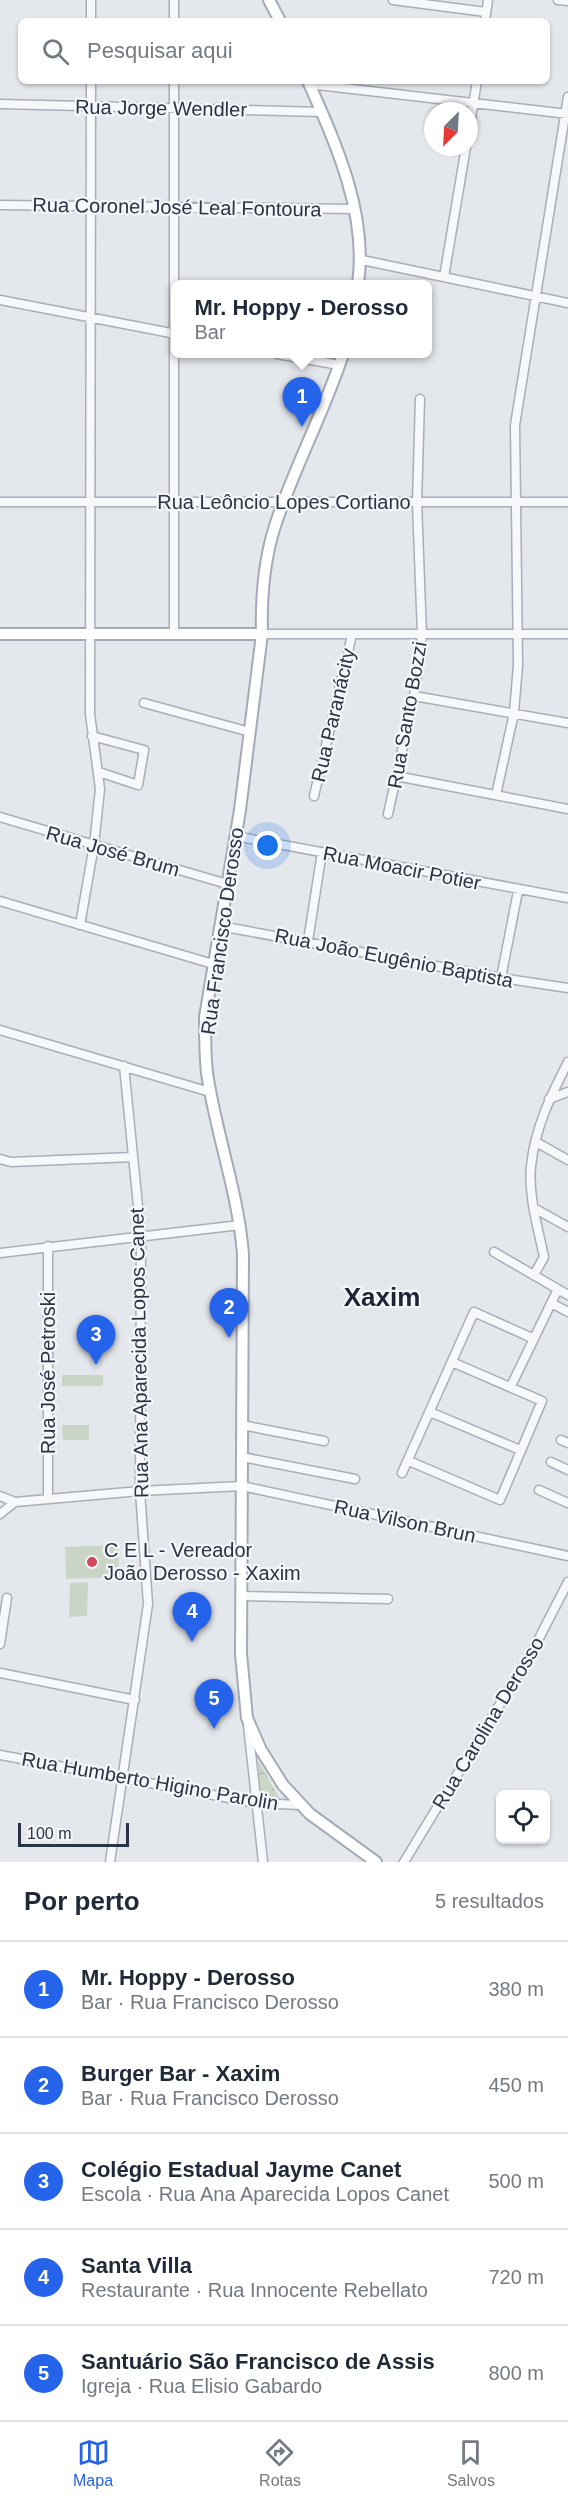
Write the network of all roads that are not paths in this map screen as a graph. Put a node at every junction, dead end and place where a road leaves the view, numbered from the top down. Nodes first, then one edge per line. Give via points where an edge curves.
1 (92, 0) edge
2 (174, 0) edge
3 (269, 0) edge
4 (393, 0) edge
5 (488, 0) edge
6 (558, 0) edge
7 (568, 1) edge
8 (485, 16) edge
9 (91, 18) edge
10 (174, 18) edge
11 (278, 18) edge
12 (91, 84) edge
13 (174, 84) edge
14 (309, 84) edge
15 (323, 84) edge
16 (477, 84) edge
17 (568, 97) edge
18 (459, 102) edge
19 (474, 102) edge
20 (0, 104) edge
21 (478, 104) edge
22 (91, 106) junction
23 (174, 108) junction
24 (322, 112) junction
25 (567, 114) edge
26 (464, 156) edge
27 (0, 205) edge
28 (89, 207) junction
29 (174, 207) junction
30 (354, 209) junction
31 (362, 260) junction
32 (444, 277) junction
33 (175, 280) edge
34 (359, 280) edge
35 (534, 296) junction
36 (0, 300) edge
37 (568, 303) edge
38 (90, 317) junction
39 (171, 333) edge
40 (175, 358) edge
41 (298, 358) edge
42 (342, 358) edge
43 (339, 366) junction
44 (420, 399) dead end
45 (0, 502) edge
46 (90, 502) junction
47 (174, 502) junction
48 (284, 502) junction
49 (417, 502) junction
50 (515, 502) junction
51 (568, 502) edge
52 (0, 634) edge
53 (89, 634) junction
54 (174, 634) junction
55 (262, 634) junction
56 (352, 634) junction
57 (517, 634) junction
58 (568, 634) edge
59 (422, 635) junction
60 (414, 696) junction
61 (144, 703) dead end
62 (513, 713) junction
63 (568, 723) edge
64 (250, 732) junction
65 (92, 736) junction
66 (99, 772) junction
67 (396, 776) junction
68 (496, 795) junction
69 (314, 796) dead end
70 (568, 809) edge
71 (388, 814) dead end
72 (0, 817) edge
73 (236, 836) junction
74 (94, 845) junction
75 (322, 852) junction
76 (227, 884) junction
77 (518, 891) junction
78 (568, 898) edge
79 (0, 901) edge
80 (80, 925) junction
81 (220, 926) junction
82 (308, 942) junction
83 (213, 964) junction
84 (501, 978) junction
85 (568, 988) edge
86 (0, 1030) edge
87 (568, 1062) edge
88 (124, 1066) junction
89 (556, 1084) junction
90 (568, 1091) edge
91 (210, 1092) junction
92 (549, 1099) junction
93 (536, 1142) junction
94 (133, 1157) junction
95 (0, 1159) edge
96 (568, 1160) edge
97 (534, 1208) junction
98 (550, 1217) junction
99 (240, 1225) junction
100 (538, 1227) junction
101 (568, 1227) edge
102 (141, 1236) junction
103 (48, 1246) junction
104 (494, 1252) dead end
105 (0, 1253) edge
106 (534, 1275) junction
107 (558, 1289) junction
108 (568, 1294) edge
109 (551, 1303) junction
110 (568, 1312) edge
111 (532, 1338) junction
112 (452, 1362) junction
113 (511, 1386) junction
114 (430, 1412) junction
115 (242, 1425) junction
116 (324, 1441) dead end
117 (520, 1450) junction
118 (242, 1457) junction
119 (408, 1461) junction
120 (551, 1462) dead end
121 (568, 1470) edge
122 (402, 1473) dead end
123 (355, 1479) dead end
124 (242, 1486) junction
125 (539, 1490) dead end
126 (140, 1491) junction
127 (0, 1496) edge
128 (48, 1499) junction
129 (15, 1502) junction
130 (568, 1503) edge
131 (0, 1514) edge
132 (568, 1556) edge
133 (568, 1582) edge
134 (241, 1596) junction
135 (6, 1598) dead end
136 (388, 1599) dead end
137 (0, 1644) edge
138 (0, 1673) edge
139 (135, 1700) junction
140 (247, 1718) junction
141 (0, 1755) edge
142 (124, 1778) junction
143 (256, 1803) junction
144 (300, 1806) junction
145 (110, 1862) edge
146 (264, 1862) edge
147 (376, 1862) edge
148 (404, 1862) edge

1 - 9 street
2 - 10 street
3 - 11 main road
4 - 8 street
5 - 8 street
6 - 7 street
12 - 22 street
13 - 23 street
14 - 24 main road
15 - 18 street
16 - 19 street
17 - 25 street
20 - 22 street, Rua Jorge Wendler
21 - 25 street
22 - 23 street, Rua Jorge Wendler
22 - 28 street
23 - 24 street, Rua Jorge Wendler
23 - 29 street
24 - 30 main road
25 - 35 street
26 - 32 street
27 - 28 street, Rua Coronel José Leal Fontoura
28 - 29 street, Rua Coronel José Leal Fontoura
28 - 38 street
29 - 30 street, Rua Coronel José Leal Fontoura
29 - 33 street
30 - 31 main road
31 - 32 street
31 - 34 main road
32 - 35 street
35 - 37 street
35 - 50 street via 515,425
36 - 38 street
38 - 39 street
38 - 46 street
40 - 47 street
41 - 43 street
42 - 43 main road, Rua Francisco Derosso
43 - 48 main road, Rua Francisco Derosso
44 - 49 street, Rua Santo Bozzi
45 - 46 street, Rua Leôncio Lopes Cortiano
46 - 47 street, Rua Leôncio Lopes Cortiano
46 - 53 street
47 - 48 street, Rua Leôncio Lopes Cortiano
47 - 54 street
48 - 49 street, Rua Leôncio Lopes Cortiano
48 - 55 main road, Rua Francisco Derosso via 267,562
49 - 50 street, Rua Leôncio Lopes Cortiano
49 - 59 street, Rua Santo Bozzi
50 - 51 street, Rua Leôncio Lopes Cortiano
50 - 57 street
52 - 53 main road
53 - 54 main road
53 - 65 street
54 - 55 main road
55 - 56 street
55 - 64 main road, Rua Francisco Derosso
56 - 59 street
56 - 69 street, Rua Paranácity
57 - 58 street
57 - 59 street
57 - 62 street
59 - 60 street, Rua Santo Bozzi
60 - 62 street
60 - 67 street, Rua Santo Bozzi
61 - 64 street
62 - 63 street
62 - 68 street
64 - 73 main road, Rua Francisco Derosso
65 - 66 street
65 - 66 street via 144,750 138,785
66 - 74 street
67 - 68 street
67 - 71 street, Rua Santo Bozzi
68 - 70 street
72 - 74 street, Rua José Brum
73 - 75 street, Rua Moacir Potier
73 - 76 main road, Rua Francisco Derosso
74 - 76 street, Rua José Brum
74 - 80 street
75 - 77 street, Rua Moacir Potier
75 - 82 street
76 - 81 main road, Rua Francisco Derosso
77 - 78 street, Rua Moacir Potier
77 - 84 street
79 - 80 street
80 - 83 street
81 - 82 street, Rua João Eugênio Baptista
81 - 83 main road, Rua Francisco Derosso
82 - 84 street, Rua João Eugênio Baptista
83 - 91 main road, Rua Francisco Derosso via 205,1017
84 - 85 street, Rua João Eugênio Baptista
86 - 88 street
87 - 89 street
88 - 91 street
88 - 94 street, Rua Ana Aparecida Lopos Canet
89 - 90 street
89 - 92 street
90 - 92 street
91 - 99 main road, Rua Francisco Derosso
92 - 93 street
93 - 96 street
93 - 97 street via 531,1167
94 - 95 street via 11,1162
94 - 102 street, Rua Ana Aparecida Lopos Canet
97 - 98 street
97 - 100 street
98 - 100 street
98 - 101 street
99 - 102 street
99 - 115 main road, Rua Francisco Derosso
100 - 106 street via 544,1257
102 - 103 street
102 - 126 street, Rua Ana Aparecida Lopos Canet
103 - 105 street
103 - 128 street, Rua José Petroski
104 - 106 street
106 - 107 street
107 - 108 street
107 - 109 street
109 - 110 street
109 - 111 street
111 - 112 street via 474,1312
111 - 113 street
112 - 113 street
112 - 114 street
113 - 117 street via 542,1401
114 - 117 street
114 - 119 street
115 - 116 street
115 - 118 main road, Rua Francisco Derosso
117 - 119 street via 500,1500
118 - 123 street
118 - 124 main road, Rua Francisco Derosso
119 - 122 street
120 - 121 street
124 - 126 street, Rua Vilson Brun
124 - 132 street, Rua Vilson Brun
124 - 134 main road, Rua Francisco Derosso
125 - 130 street
126 - 128 street, Rua Vilson Brun
126 - 139 street, Rua Ana Aparecida Lopos Canet via 148,1604
127 - 129 street
128 - 129 street, Rua Vilson Brun
129 - 131 street
133 - 148 street, Rua Carolina Derosso via 534,1648
134 - 136 street
134 - 140 main road, Rua Francisco Derosso
135 - 137 street
138 - 139 street
139 - 142 street, Rua Ana Aparecida Lopos Canet
140 - 143 street
140 - 144 main road, Rua Francisco Derosso via 261,1750
141 - 142 street, Rua Humberto Higino Parolin
142 - 143 street, Rua Humberto Higino Parolin
142 - 145 street, Rua Ana Aparecida Lopos Canet
143 - 144 street, Rua Humberto Higino Parolin
143 - 146 street
144 - 147 main road, Rua Francisco Derosso

